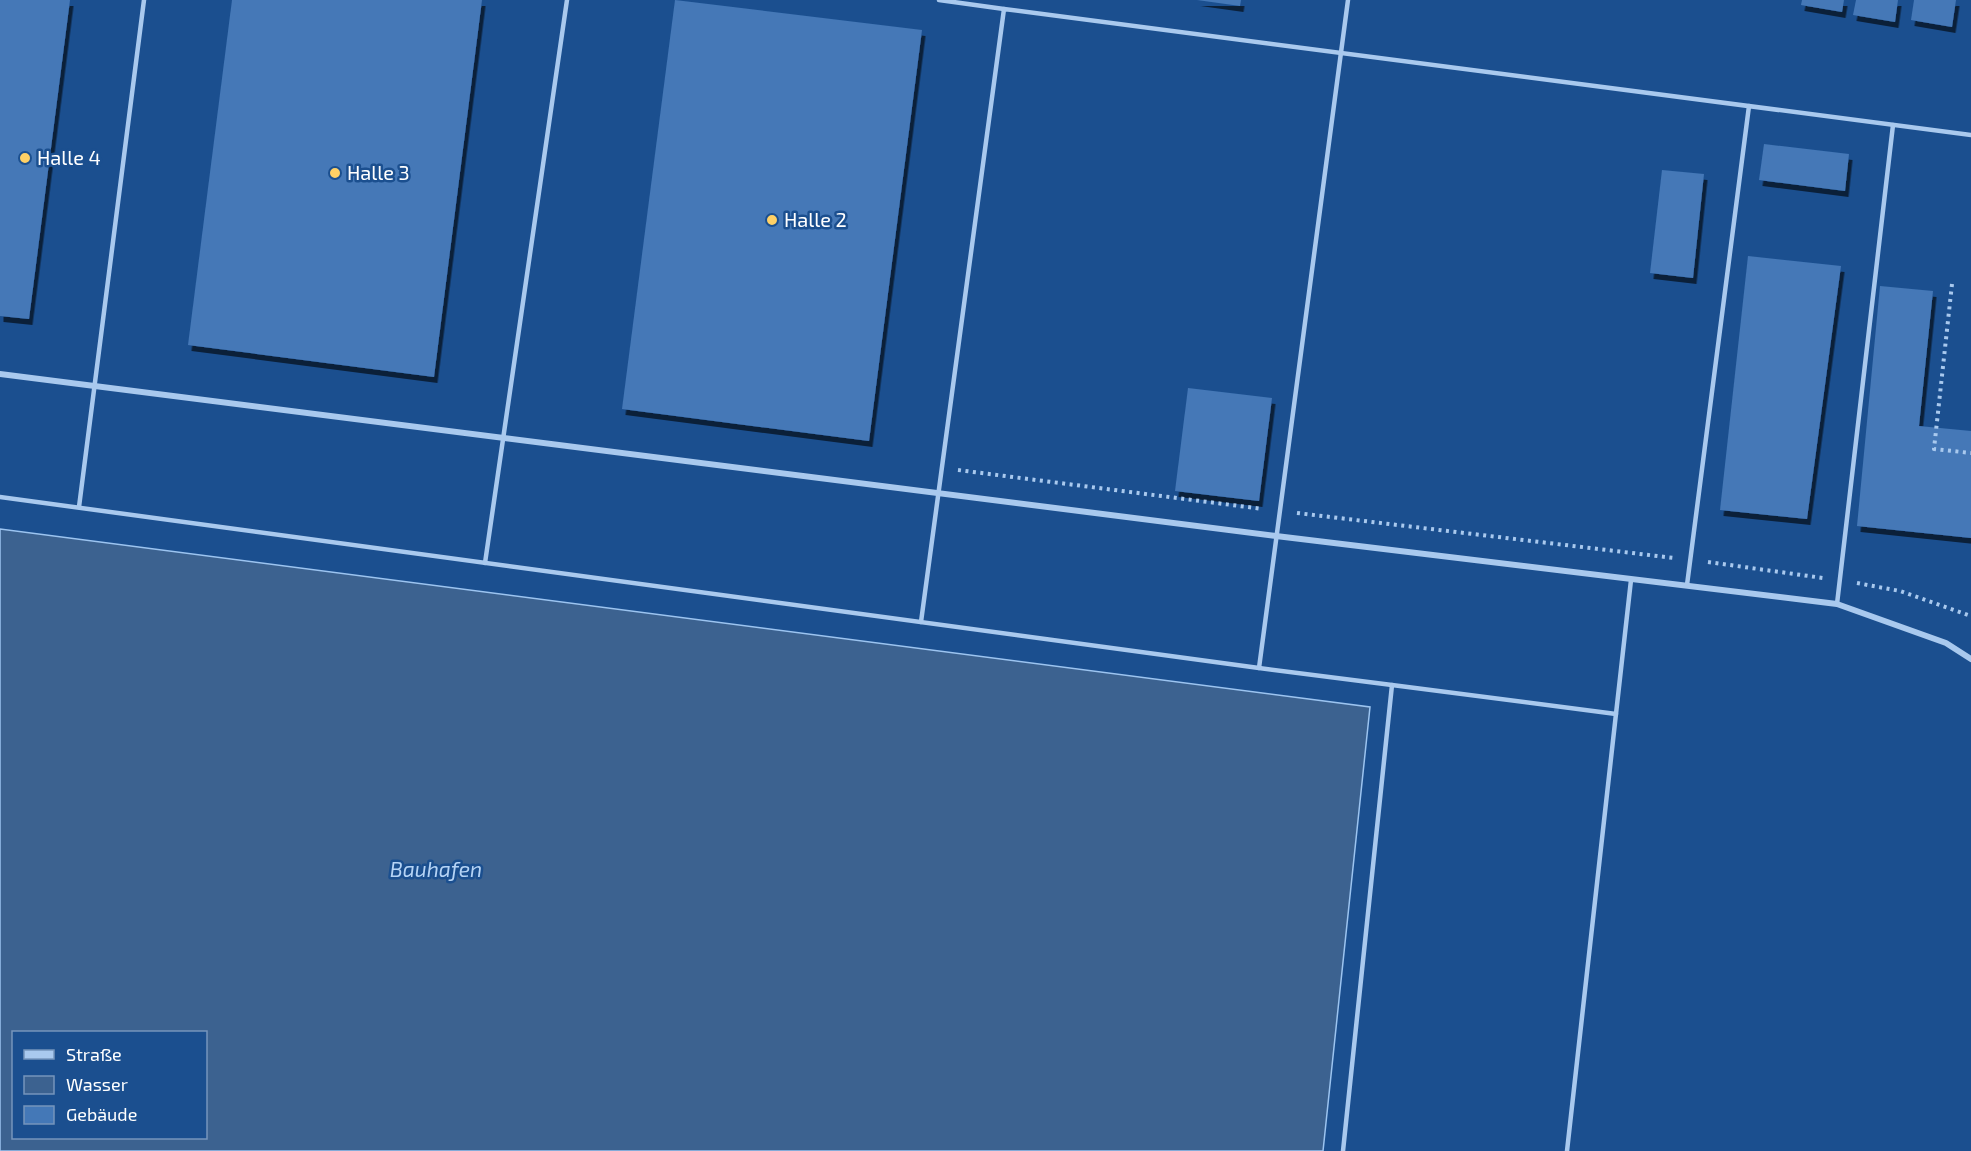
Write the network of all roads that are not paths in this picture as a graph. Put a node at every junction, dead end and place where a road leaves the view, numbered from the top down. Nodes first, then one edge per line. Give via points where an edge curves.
1 (144, 0) edge
2 (567, 0) edge
3 (939, 0) edge
4 (1348, 0) edge
5 (1004, 9) junction
6 (1341, 52) junction
7 (1749, 106) junction
8 (1893, 125) junction
9 (1971, 135) edge
10 (0, 374) edge
11 (95, 386) junction
12 (503, 438) junction
13 (939, 494) junction
14 (0, 497) edge
15 (79, 507) junction
16 (1276, 537) junction
17 (485, 563) junction
18 (1630, 580) junction
19 (1687, 585) junction
20 (1837, 604) junction
21 (921, 622) junction
22 (1971, 659) edge
23 (1259, 668) junction
24 (1392, 685) junction
25 (1616, 714) junction
26 (1343, 1151) edge
27 (1567, 1151) edge

1 - 11 lane
2 - 12 lane
3 - 5 lane
4 - 6 lane
5 - 6 lane
5 - 13 lane
6 - 7 lane
6 - 16 lane
7 - 8 lane
7 - 19 lane
8 - 9 lane
8 - 20 lane
10 - 11 street
11 - 12 street
11 - 15 lane
12 - 13 street
12 - 17 lane
13 - 16 street
13 - 21 lane
14 - 15 lane
15 - 17 lane
16 - 18 street
16 - 23 lane
17 - 21 lane
18 - 19 street
18 - 25 lane
19 - 20 street
20 - 22 street via 1946,643
21 - 23 lane
23 - 24 lane
24 - 25 lane
24 - 26 lane
25 - 27 lane

